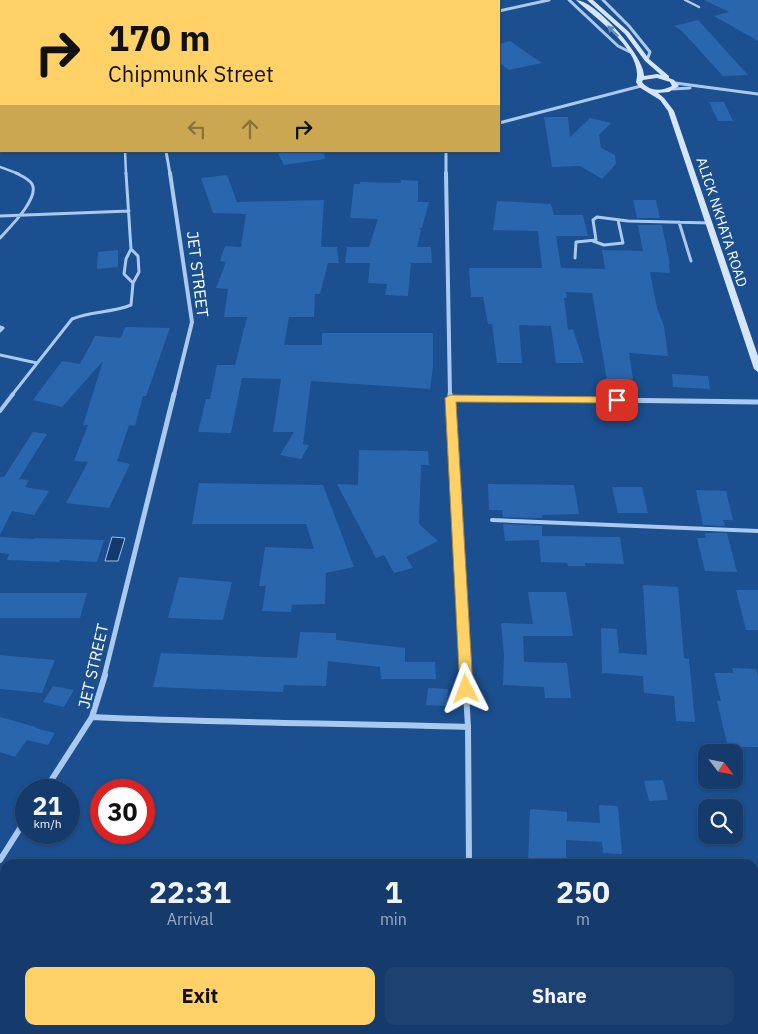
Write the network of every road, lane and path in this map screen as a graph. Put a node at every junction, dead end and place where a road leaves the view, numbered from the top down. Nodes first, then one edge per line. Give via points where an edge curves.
1 (549, 0) edge
2 (569, 0) edge
3 (579, 0) edge
4 (590, 0) edge
5 (604, 0) edge
6 (685, 0) edge
7 (698, 7) dead end
8 (500, 11) edge
9 (632, 53) junction
10 (647, 60) junction
11 (642, 78) junction
12 (672, 85) junction
13 (641, 86) junction
14 (698, 87) junction
15 (649, 90) junction
16 (758, 94) edge
17 (671, 111) junction
18 (500, 123) edge
19 (125, 152) edge
20 (166, 152) edge
21 (446, 152) edge
22 (0, 167) edge
23 (129, 211) junction
24 (21, 215) junction
25 (0, 216) edge
26 (618, 220) junction
27 (679, 222) junction
28 (710, 223) junction
29 (0, 238) edge
30 (593, 241) junction
31 (131, 249) junction
32 (575, 258) dead end
33 (691, 260) dead end
34 (133, 283) junction
35 (0, 327) edge
36 (0, 331) edge
37 (0, 355) edge
38 (37, 363) junction
39 (758, 368) edge
40 (450, 398) junction
41 (758, 402) edge
42 (0, 411) edge
43 (492, 520) dead end
44 (758, 531) edge
45 (92, 717) junction
46 (468, 727) junction
47 (52, 779) edge
48 (15, 836) edge
49 (1, 859) edge
50 (469, 859) edge

1 - 8 street
2 - 9 street via 618,46
9 -> 3 main road
4 - 10 main road via 626,33
5 - 10 street via 650,52
6 - 7 lane
9 - 11 main road via 638,60
10 - 12 main road
11 - 12 main road via 654,76
11 - 13 main road
12 - 14 street
12 - 14 street
12 - 15 main road
12 - 17 main road, ALICK NKHATA ROAD
13 - 15 main road
13 - 18 street
14 - 16 street
15 - 17 main road, ALICK NKHATA ROAD
17 - 28 main road, ALICK NKHATA ROAD
19 - 23 lane
20 - 45 street, JET STREET via 192,322
21 - 40 street
22 - 24 lane via 29,179 34,185 35,192
23 - 24 lane
23 - 31 lane
24 - 25 lane
24 - 29 lane
26 - 27 lane
26 - 30 lane via 594,218 596,238
26 - 30 lane via 622,244 604,245
27 - 28 lane
27 - 33 lane
28 - 39 main road, ALICK NKHATA ROAD
30 - 32 lane via 576,242
31 - 34 lane via 138,256 139,272
31 - 34 lane via 124,274
34 - 38 lane via 131,305 119,311 79,315 72,319
35 - 36 lane via 3,328
37 - 38 lane
38 - 42 lane
40 - 41 street
40 - 46 street
43 - 44 lane
45 - 46 street, JET STREET
45 - 47 street
46 - 50 street
48 - 49 street

